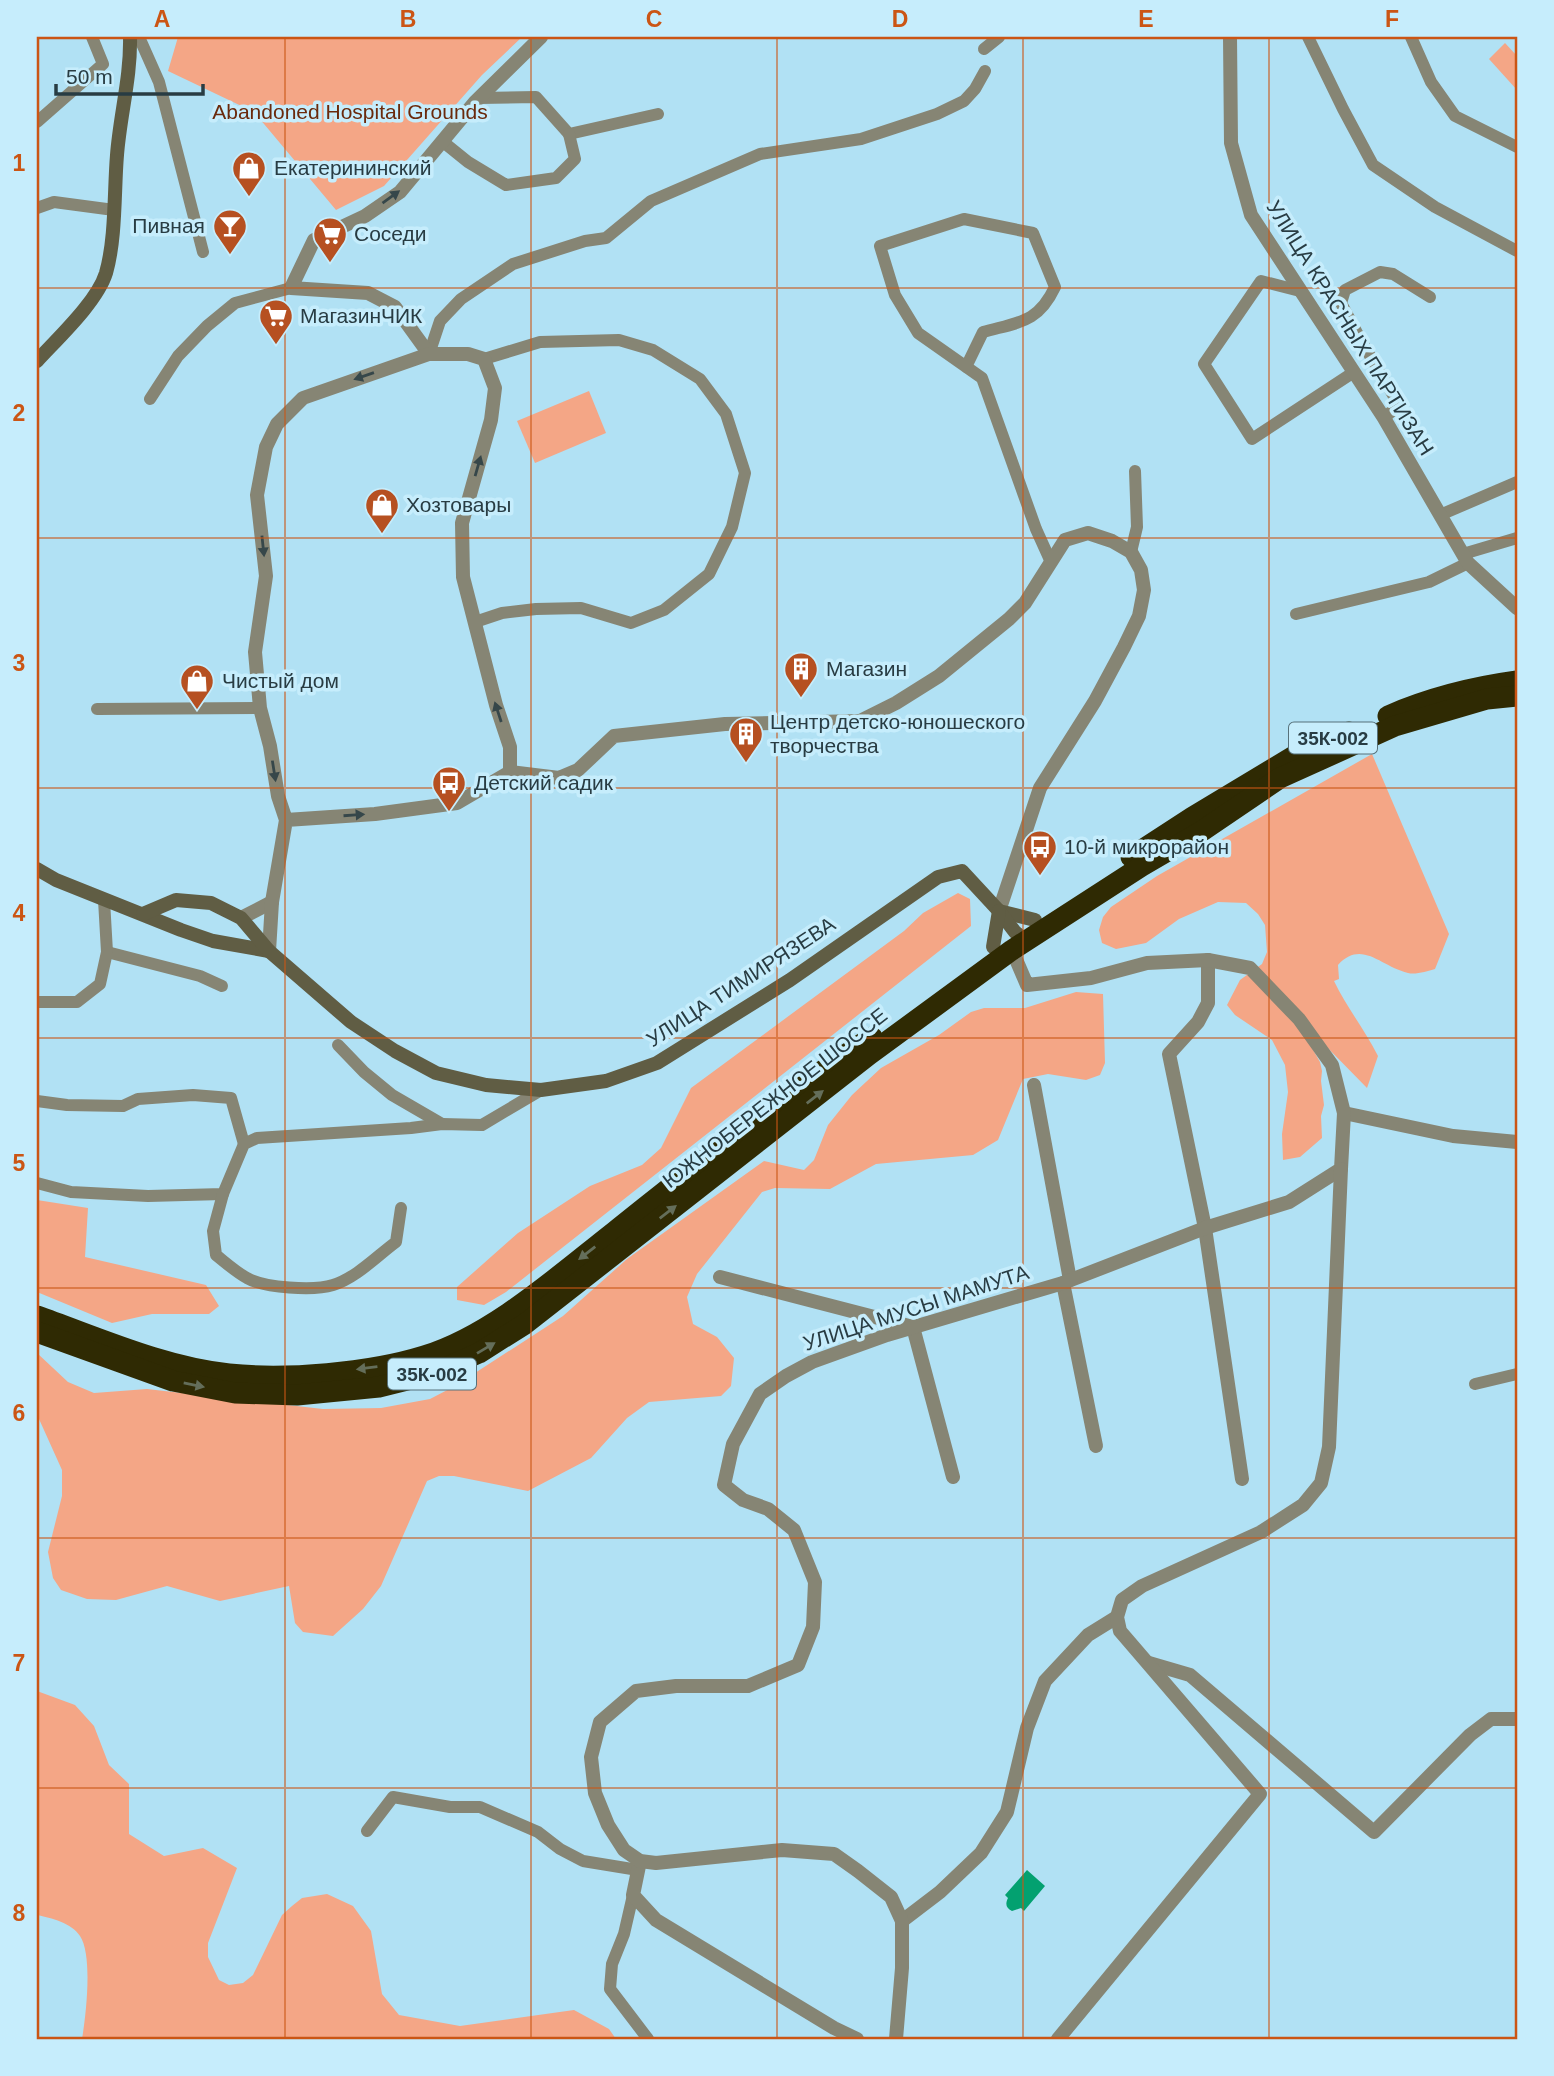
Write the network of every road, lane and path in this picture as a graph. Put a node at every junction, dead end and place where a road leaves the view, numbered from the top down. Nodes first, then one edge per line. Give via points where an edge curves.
1 (92, 37) edge
2 (131, 37) edge
3 (139, 37) edge
4 (541, 37) edge
5 (999, 37) edge
6 (1231, 37) edge
7 (1308, 37) edge
8 (1411, 37) edge
9 (984, 49) dead end
10 (985, 71) dead end
11 (480, 98) junction
12 (658, 114) dead end
13 (37, 122) edge
14 (569, 134) junction
15 (442, 141) junction
16 (1517, 147) edge
17 (37, 208) edge
18 (114, 210) junction
19 (1517, 251) edge
20 (203, 252) dead end
21 (291, 288) junction
22 (1300, 290) junction
23 (1430, 297) dead end
24 (429, 354) junction
25 (484, 359) junction
26 (37, 361) edge
27 (966, 367) junction
28 (1354, 372) junction
29 (150, 399) dead end
30 (1384, 418) junction
31 (1135, 471) dead end
32 (1517, 482) edge
33 (1440, 515) junction
34 (1517, 538) edge
35 (1131, 552) junction
36 (1465, 559) junction
37 (1050, 560) junction
38 (1517, 608) edge
39 (1296, 614) dead end
40 (475, 622) junction
41 (1517, 681) edge
42 (1517, 696) edge
43 (260, 708) junction
44 (97, 709) dead end
45 (510, 772) junction
46 (286, 820) junction
47 (37, 869) edge
48 (104, 900) junction
49 (272, 902) junction
50 (999, 911) junction
51 (143, 914) junction
52 (241, 918) junction
53 (1035, 920) junction
54 (1012, 943) junction
55 (269, 951) junction
56 (107, 952) junction
57 (1208, 960) junction
58 (222, 986) dead end
59 (37, 1002) edge
60 (338, 1045) dead end
61 (1034, 1085) dead end
62 (541, 1090) junction
63 (37, 1101) edge
64 (1344, 1112) junction
65 (442, 1124) junction
66 (1517, 1142) edge
67 (244, 1144) junction
68 (1341, 1169) junction
69 (37, 1183) edge
70 (223, 1194) junction
71 (401, 1208) dead end
72 (1205, 1228) junction
73 (720, 1277) dead end
74 (1066, 1282) junction
75 (37, 1316) edge
76 (913, 1327) junction
77 (37, 1332) edge
78 (1517, 1374) edge
79 (1475, 1384) dead end
80 (1096, 1446) dead end
81 (953, 1477) dead end
82 (1242, 1479) dead end
83 (1117, 1617) junction
84 (1147, 1662) junction
85 (1517, 1718) edge
86 (368, 1831) dead end
87 (639, 1865) junction
88 (633, 1895) junction
89 (902, 1922) junction
90 (648, 2039) edge
91 (857, 2039) edge
92 (896, 2039) edge
93 (1058, 2039) edge

1 - 13 lane via 103,64
2 - 18 street
3 - 20 lane via 159,82
4 - 11 street
5 - 9 lane
6 - 22 street, УЛИЦА КРАСНЫХ ПАРТИЗАН via 1231,143 1237,167 1251,215
7 - 19 lane via 1373,165 1435,207
8 - 16 lane via 1431,82 1455,117
10 - 24 lane via 964,101 937,114 861,139 760,154 651,201 606,238 513,264 461,299 440,321
11 - 14 lane via 536,97
11 - 15 street
12 - 14 lane
14 - 15 lane via 575,159 556,178 506,185
21 -> 15 street via 314,240 365,216 400,192
17 - 18 lane via 54,202
18 - 26 street via 106,273 94,298
21 - 24 street via 368,293 395,307
21 - 29 lane via 235,303 178,356
22 - 28 street, УЛИЦА КРАСНЫХ ПАРТИЗАН
22 - 28 lane via 1261,281 1203,364 1252,439
23 - 30 lane via 1393,274 1380,272 1345,290 1341,303 1399,405
24 - 25 street via 468,354
24 -> 43 street via 303,398 277,424 266,447 257,495 266,576 255,652
40 -> 25 street via 463,577 462,523 491,420 495,388
25 - 40 lane via 540,342 619,340 653,350 700,379 726,414 745,473 732,527 709,574 664,610 631,623 581,608 502,613
27 - 27 lane via 918,333 895,295 880,246 964,219 1033,233 1055,287 1048,303 1031,318 983,332
27 - 37 lane via 982,378
28 - 30 street, УЛИЦА КРАСНЫХ ПАРТИЗАН
30 - 33 street, УЛИЦА КРАСНЫХ ПАРТИЗАН
31 - 35 lane via 1137,527
32 - 33 lane
33 - 36 street, УЛИЦА КРАСНЫХ ПАРТИЗАН
34 - 36 lane
35 - 37 street via 1088,533 1065,540
35 - 50 street via 1141,570 1144,590 1139,616 1095,701 1040,789
36 - 38 street, УЛИЦА КРАСНЫХ ПАРТИЗАН
36 - 39 lane via 1429,582
37 - 45 street via 1025,603 1009,620 939,677 860,721 725,724 614,736 578,770 559,778
45 -> 40 street via 510,747
41 - 53 highway, ЮЖНОБЕРЕЖНОЕ ШОССЕ / 35К-002 via 1416,704 1299,752
42 - 54 highway, ЮЖНОБЕРЕЖНОЕ ШОССЕ via 1487,699 1395,726 1280,778 1202,831
43 - 44 lane
43 -> 46 street
46 -> 45 street via 457,803
46 - 49 street
47 - 48 street
48 - 51 street
48 - 56 lane
49 - 52 street
49 - 55 street
50 - 53 street
50 - 54 street
50 - 54 street
50 - 62 street, УЛИЦА ТИМИРЯЗЕВА via 962,871 938,877 790,980 657,1063 606,1081
51 - 52 street, УЛИЦА ТИМИРЯЗЕВА via 176,900 211,903
51 - 55 street via 213,941
52 - 55 street, УЛИЦА ТИМИРЯЗЕВА
53 - 54 highway, ЮЖНОБЕРЕЖНОЕ ШОССЕ / 35К-002
54 - 57 street via 1027,985 1091,978 1147,963
54 -> 75 highway, ЮЖНОБЕРЕЖНОЕ ШОССЕ / 35К-002 via 838,1059 519,1305 473,1334 425,1356 374,1368 291,1376 229,1374 167,1362
77 -> 54 highway, ЮЖНОБЕРЕЖНОЕ ШОССЕ / 35К-002 via 173,1381 235,1393 297,1395 379,1387 431,1374 479,1353 525,1324
55 - 62 street, УЛИЦА ТИМИРЯЗЕВА via 351,1022 436,1073 486,1085
56 - 58 lane
56 - 59 lane via 100,984 77,1002
57 - 64 street via 1250,968 1299,1019 1332,1065
57 - 72 street via 1208,1003 1198,1022 1169,1054
60 - 65 lane via 392,1095
61 - 74 street
62 - 65 lane via 482,1125
63 - 67 lane via 122,1106 138,1098 231,1098
64 - 66 street via 1453,1136
64 - 68 street
65 - 67 lane via 257,1138
67 - 70 lane
68 - 72 street, УЛИЦА МУСЫ МАМУТА via 1289,1202
68 - 83 street via 1329,1447 1321,1483 1303,1505 1261,1532 1142,1586 1122,1600
69 - 70 lane via 71,1192
70 - 71 lane via 213,1231 216,1255 248,1280 281,1287 335,1285 361,1269 396,1242
72 - 74 street, УЛИЦА МУСЫ МАМУТА
72 - 82 street
73 - 76 street
74 - 76 street, УЛИЦА МУСЫ МАМУТА
74 - 80 street
76 - 81 street
76 - 87 street, УЛИЦА МУСЫ МАМУТА via 812,1362 786,1376 760,1394 733,1444 724,1485 743,1500 768,1509 794,1530 814,1582 813,1627 798,1665 748,1686 636,1691 600,1722 591,1757 594,1793 608,1825
78 - 79 lane
83 - 84 street via 1121,1631
83 - 89 street via 1088,1635 1045,1681 1027,1728 1007,1812 981,1853
84 - 85 street via 1190,1675 1374,1832 1470,1735 1491,1719
84 - 93 street via 1260,1794
86 - 87 lane via 393,1797 480,1807 538,1832 583,1861
87 - 88 street
87 - 89 street via 782,1850 834,1854 891,1897
88 - 90 lane via 612,1964 610,1989
88 - 91 street via 656,1920
89 - 92 street

